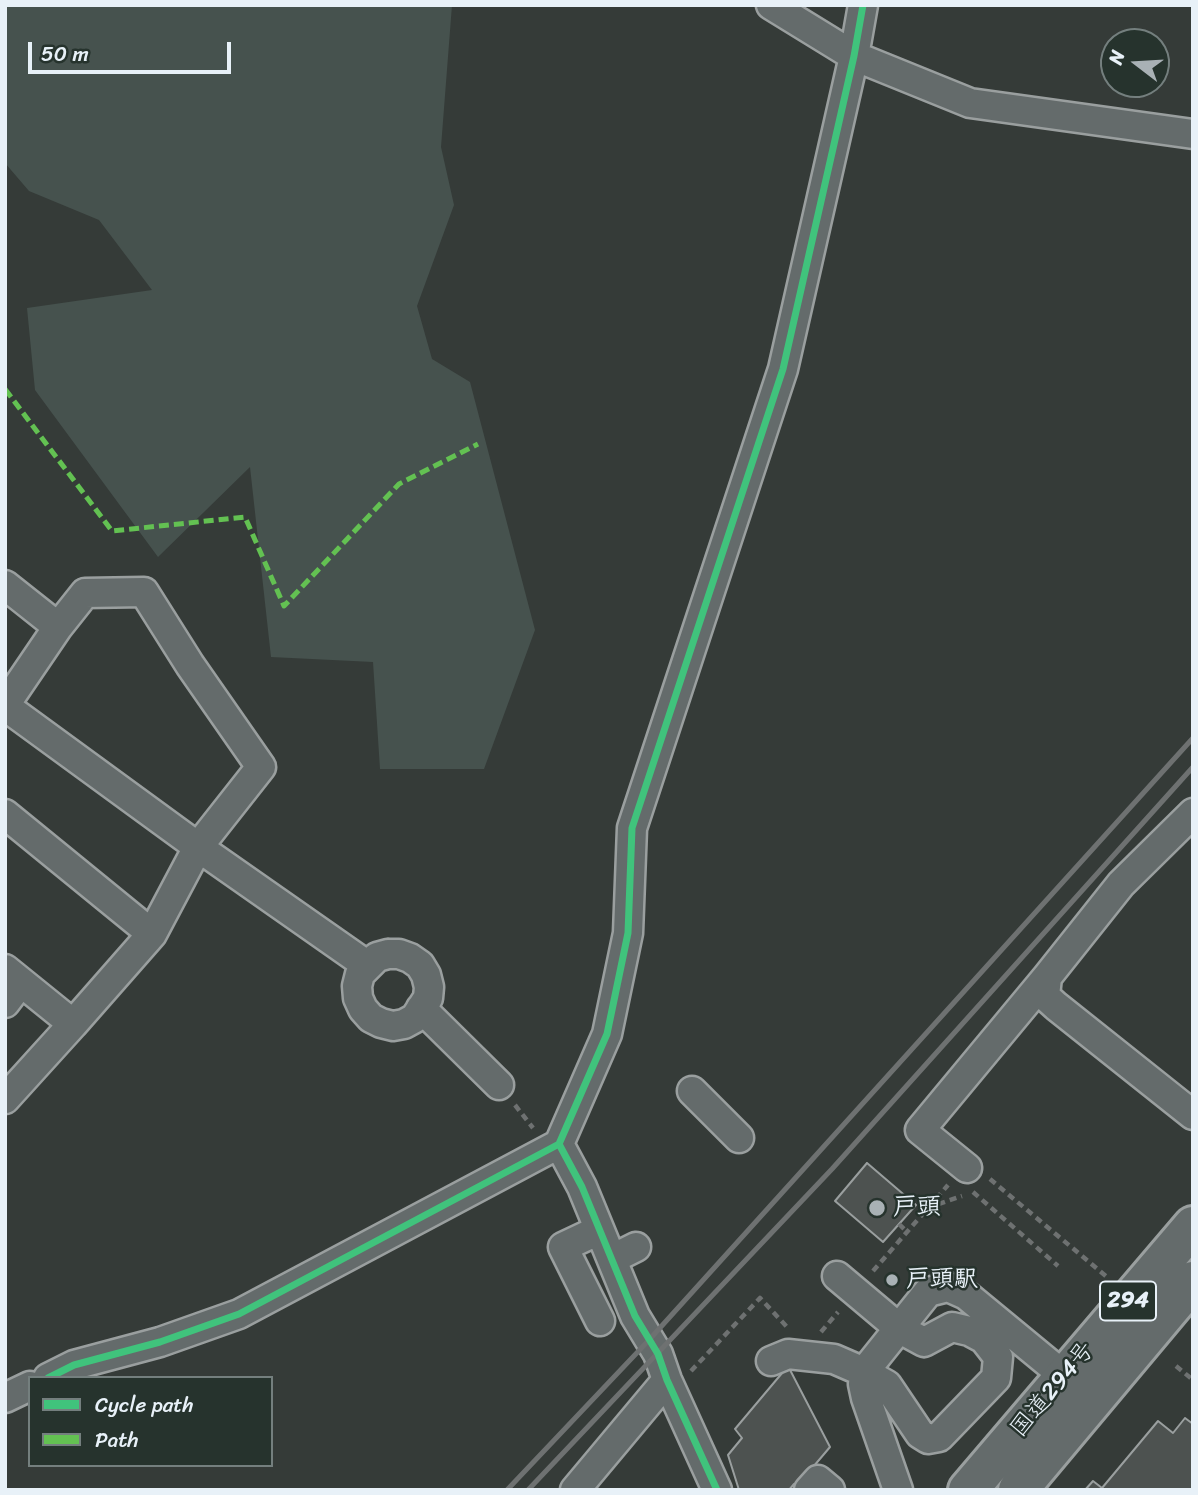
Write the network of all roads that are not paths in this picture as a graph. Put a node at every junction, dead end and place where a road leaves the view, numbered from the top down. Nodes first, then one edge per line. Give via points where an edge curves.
1 (771, 5) edge
2 (863, 5) edge
3 (854, 56) junction
4 (1193, 134) edge
5 (5, 585) edge
6 (58, 627) junction
7 (5, 705) edge
8 (1193, 813) edge
9 (5, 814) edge
10 (198, 847) junction
11 (152, 934) junction
12 (369, 966) junction
13 (1047, 977) junction
14 (11, 985) edge
15 (421, 1008) junction
16 (74, 1024) junction
17 (499, 1085) road end
18 (692, 1091) dead end
19 (5, 1099) edge
20 (1193, 1115) edge
21 (739, 1138) dead end
22 (553, 1147) junction
23 (970, 1180) road end
24 (1193, 1226) edge
25 (599, 1230) junction
26 (623, 1263) junction
27 (837, 1276) dead end
28 (1193, 1281) edge
29 (900, 1329) junction
30 (771, 1361) dead end
31 (864, 1372) junction
32 (1064, 1375) junction
33 (52, 1376) edge
34 (667, 1380) junction
35 (28, 1387) edge
36 (5, 1398) edge
37 (1093, 1400) junction
38 (575, 1490) edge
39 (717, 1490) edge
40 (809, 1490) edge
41 (830, 1490) edge
42 (898, 1490) edge
43 (968, 1490) edge
44 (1018, 1490) edge

1 - 3 street
2 - 3 street
3 - 4 street via 970,103
3 - 22 street via 783,369 632,828 628,933 607,1034
5 - 6 street
6 - 7 street
6 - 10 street via 85,593 144,592 261,767
7 - 10 street
8 - 13 street via 1121,884
9 - 11 street
10 - 11 street
10 - 12 street
11 - 16 street
12 - 15 street via 388,954 411,958 420,965 429,986
12 - 15 street via 360,974 357,986 358,998 370,1018 381,1024 404,1024
13 - 20 street via 1045,996
13 - 23 street via 920,1130
14 - 16 street
15 - 17 street
16 - 19 street
18 - 21 street
22 - 25 street via 594,1185
22 - 33 street via 513,1180 239,1314 74,1365
24 - 32 highway, 国道294号 / 294
25 - 26 street
25 - 26 street via 563,1247 595,1310
26 - 34 street via 635,1316 658,1354
27 - 29 street
28 - 37 highway, 国道294号 / 294
29 - 31 street
29 - 31 street via 924,1342 952,1327 969,1331 984,1339 998,1357 996,1378 939,1437 928,1439 887,1385
29 - 32 street via 928,1292 948,1287 966,1295
30 - 31 street via 788,1354 834,1359
31 - 42 street via 866,1398
32 - 37 street
32 - 43 highway, 国道294号 / 294
34 - 38 street
34 - 39 street
35 - 36 street
37 - 44 highway, 国道294号 / 294
40 - 41 street via 818,1480

